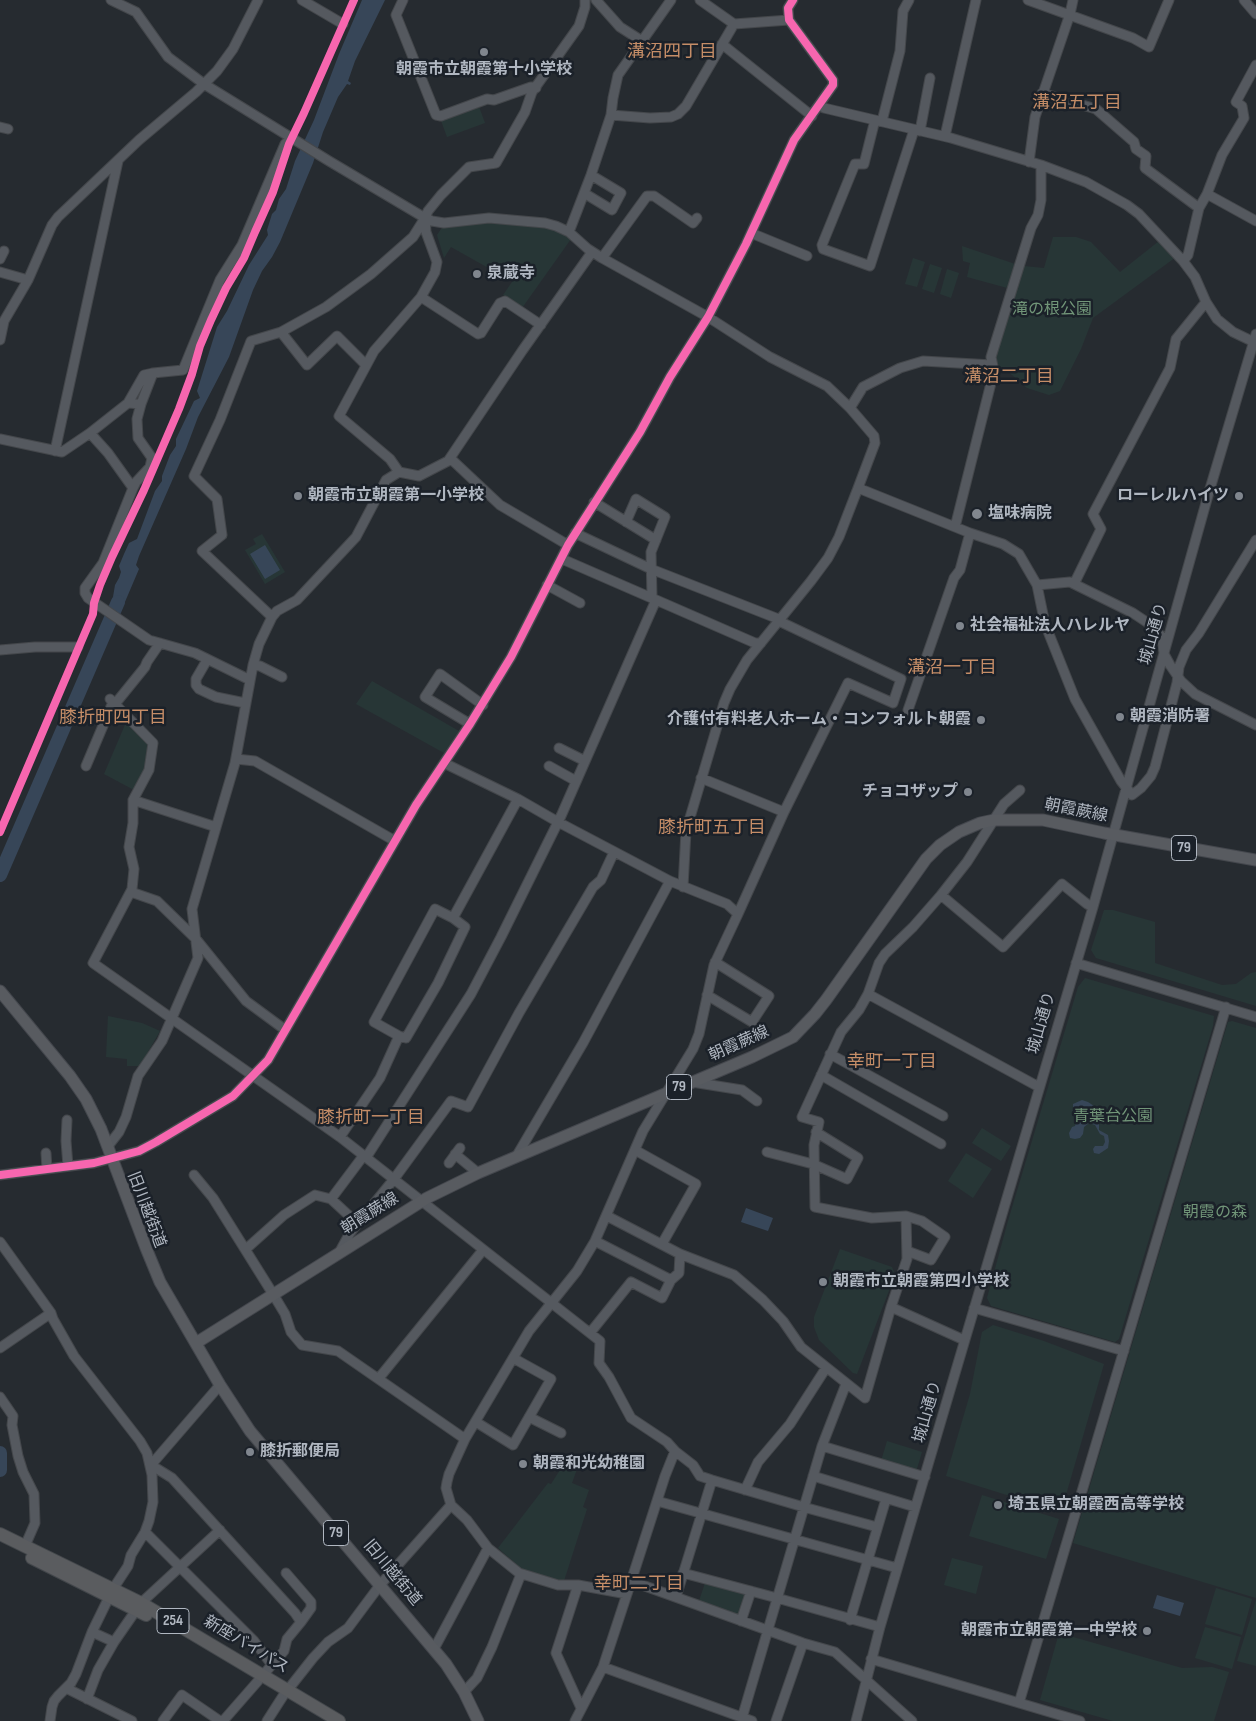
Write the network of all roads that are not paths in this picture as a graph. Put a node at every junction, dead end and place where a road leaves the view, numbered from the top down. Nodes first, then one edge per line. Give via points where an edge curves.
1 (111, 0) edge
2 (258, 0) edge
3 (302, 0) edge
4 (403, 0) edge
5 (585, 0) edge
6 (596, 0) edge
7 (671, 0) edge
8 (700, 0) edge
9 (792, 0) edge
10 (909, 0) edge
11 (976, 0) edge
12 (1028, 0) edge
13 (1073, 0) edge
14 (1169, 0) edge
15 (1244, 0) edge
16 (1070, 14) junction
17 (1256, 14) edge
18 (789, 20) junction
19 (343, 24) dead end
20 (734, 24) junction
21 (642, 41) junction
22 (722, 44) junction
23 (1256, 65) edge
24 (930, 78) dead end
25 (204, 84) junction
26 (536, 88) junction
27 (1042, 93) junction
28 (819, 105) junction
29 (610, 115) junction
30 (812, 116) junction
31 (878, 120) junction
32 (917, 130) junction
33 (945, 136) junction
34 (292, 138) junction
35 (118, 161) junction
36 (1030, 162) junction
37 (1041, 165) junction
38 (590, 175) junction
39 (584, 193) junction
40 (1207, 194) junction
41 (1199, 208) junction
42 (425, 218) junction
43 (697, 218) dead end
44 (1256, 221) edge
45 (569, 232) junction
46 (751, 233) junction
47 (592, 252) junction
48 (807, 256) dead end
49 (602, 258) junction
50 (1183, 261) junction
51 (0, 272) edge
52 (28, 280) junction
53 (420, 297) junction
54 (1206, 302) junction
55 (708, 317) junction
56 (541, 325) junction
57 (281, 332) junction
58 (0, 340) edge
59 (1255, 340) edge
60 (366, 365) junction
61 (992, 365) junction
62 (153, 373) junction
63 (128, 403) junction
64 (140, 404) junction
65 (850, 408) junction
66 (90, 433) junction
67 (0, 438) edge
68 (55, 451) junction
69 (450, 458) junction
70 (399, 472) junction
71 (133, 488) junction
72 (858, 488) junction
73 (594, 502) junction
74 (626, 522) junction
75 (955, 527) junction
76 (575, 533) junction
77 (970, 533) junction
78 (656, 540) junction
79 (1256, 540) edge
80 (568, 544) junction
81 (562, 558) junction
82 (652, 569) junction
83 (1074, 584) junction
84 (547, 585) junction
85 (1037, 585) junction
86 (654, 599) junction
87 (580, 603) dead end
88 (272, 617) junction
89 (779, 620) junction
90 (160, 643) junction
91 (760, 643) junction
92 (78, 647) dead end
93 (0, 650) edge
94 (1164, 654) junction
95 (208, 660) junction
96 (252, 665) junction
97 (1178, 676) junction
98 (282, 677) dead end
99 (250, 680) junction
100 (113, 702) junction
101 (246, 703) junction
102 (483, 705) junction
103 (908, 710) dead end
104 (470, 724) junction
105 (1256, 725) edge
106 (559, 748) dead end
107 (236, 759) junction
108 (585, 761) junction
109 (444, 763) junction
110 (86, 766) dead end
111 (549, 766) dead end
112 (701, 778) junction
113 (576, 781) junction
114 (1127, 789) junction
115 (1020, 790) dead end
116 (518, 799) junction
117 (133, 800) junction
118 (784, 812) junction
119 (994, 820) junction
120 (558, 822) junction
121 (216, 827) junction
122 (1113, 835) junction
123 (395, 841) junction
124 (614, 852) junction
125 (1256, 860) edge
126 (670, 882) junction
127 (683, 887) junction
128 (131, 892) junction
129 (940, 895) junction
130 (1093, 907) junction
131 (738, 914) junction
132 (452, 918) junction
133 (196, 939) junction
134 (715, 962) junction
135 (1076, 963) junction
136 (0, 992) edge
137 (868, 994) junction
138 (707, 995) junction
139 (1226, 1007) junction
140 (1256, 1016) edge
141 (171, 1018) junction
142 (284, 1029) junction
143 (399, 1036) junction
144 (830, 1054) junction
145 (821, 1075) junction
146 (253, 1076) junction
147 (692, 1082) junction
148 (1039, 1086) junction
149 (667, 1092) junction
150 (757, 1101) dead end
151 (942, 1116) dead end
152 (67, 1120) dead end
153 (816, 1132) junction
154 (340, 1137) junction
155 (941, 1144) dead end
156 (108, 1146) junction
157 (635, 1150) junction
158 (767, 1152) dead end
159 (46, 1153) dead end
160 (516, 1156) junction
161 (365, 1157) junction
162 (112, 1158) junction
163 (449, 1163) dead end
164 (813, 1164) junction
165 (68, 1166) junction
166 (46, 1169) junction
167 (478, 1173) junction
168 (0, 1175) edge
169 (194, 1175) dead end
170 (394, 1179) junction
171 (331, 1199) junction
172 (421, 1201) junction
173 (607, 1216) junction
174 (906, 1216) junction
175 (358, 1224) junction
176 (595, 1241) junction
177 (0, 1242) edge
178 (662, 1244) junction
179 (246, 1250) junction
180 (483, 1250) junction
181 (907, 1251) junction
182 (338, 1253) junction
183 (680, 1254) junction
184 (671, 1280) junction
185 (274, 1294) junction
186 (551, 1302) junction
187 (891, 1306) junction
188 (974, 1308) junction
189 (51, 1313) junction
190 (590, 1333) junction
191 (964, 1340) junction
192 (196, 1344) junction
193 (0, 1348) edge
194 (1124, 1351) junction
195 (513, 1358) junction
196 (826, 1368) junction
197 (379, 1378) junction
198 (846, 1384) junction
199 (220, 1385) junction
200 (0, 1397) edge
201 (529, 1417) junction
202 (476, 1422) junction
203 (561, 1433) dead end
204 (465, 1439) junction
205 (822, 1446) junction
206 (675, 1451) junction
207 (150, 1465) junction
208 (813, 1476) junction
209 (925, 1477) junction
210 (712, 1480) junction
211 (746, 1490) junction
212 (886, 1499) junction
213 (657, 1501) junction
214 (451, 1505) junction
215 (804, 1507) junction
216 (915, 1507) junction
217 (702, 1513) junction
218 (877, 1527) junction
219 (220, 1530) junction
220 (145, 1532) junction
221 (0, 1534) edge
222 (795, 1538) junction
223 (0, 1543) edge
224 (25, 1546) junction
225 (488, 1548) junction
226 (867, 1558) junction
227 (180, 1567) junction
228 (897, 1568) junction
229 (286, 1573) dead end
230 (683, 1573) junction
231 (521, 1574) junction
232 (632, 1581) junction
233 (578, 1584) junction
234 (380, 1585) junction
235 (751, 1591) junction
236 (111, 1594) junction
237 (627, 1594) junction
238 (676, 1597) junction
239 (777, 1598) junction
240 (139, 1606) junction
241 (741, 1620) junction
242 (850, 1620) junction
243 (300, 1622) junction
244 (880, 1628) junction
245 (768, 1630) junction
246 (92, 1632) junction
247 (114, 1642) junction
248 (803, 1643) junction
249 (434, 1649) junction
250 (871, 1659) junction
251 (272, 1665) junction
252 (604, 1667) junction
253 (261, 1679) junction
254 (866, 1679) junction
255 (66, 1688) junction
256 (464, 1692) junction
257 (286, 1693) junction
258 (87, 1699) junction
259 (1019, 1703) junction
260 (581, 1708) junction
261 (742, 1718) junction
262 (1074, 1720) edge
263 (50, 1721) edge
264 (132, 1721) edge
265 (163, 1721) edge
266 (221, 1721) edge
267 (267, 1721) edge
268 (324, 1721) edge
269 (339, 1721) edge
270 (478, 1721) edge
271 (575, 1721) edge
272 (752, 1721) edge
273 (776, 1721) edge
274 (856, 1721) edge
275 (912, 1721) edge

1 - 25 street via 136,12 168,57
2 - 25 street via 233,49
3 - 19 street
4 - 26 street via 396,15 436,115
5 - 26 street via 579,26
6 - 21 street via 620,27
7 - 21 street
8 - 20 street
9 - 18 street via 788,8
10 - 31 street via 903,11 900,51
11 - 33 street
12 - 16 street
13 - 16 street
14 - 16 street via 1149,47
15 - 17 street
16 - 27 street
18 - 20 street
18 - 28 street via 833,80
20 - 22 street
21 - 29 street via 618,75
22 - 29 street via 686,106 678,114 650,118
22 - 30 street
23 - 40 street via 1236,102 1242,106 1244,118 1222,155
24 - 32 street
25 - 34 street
25 - 35 street
26 - 42 street via 500,159 496,163 469,167 441,195
27 - 36 street via 1035,117
27 - 41 street via 1096,109 1146,156 1145,168
28 - 30 street
28 - 31 street
29 - 38 street
30 - 46 street via 794,140
31 - 32 street
31 - 32 street via 864,164 855,164 822,245 823,249 870,266
32 - 33 street
33 - 36 street
34 - 42 street
34 - 62 street via 285,144 242,245 220,280 183,370
35 - 52 street via 58,217
35 - 68 street
36 - 37 street
37 - 50 street via 1086,182 1127,205
37 - 61 street via 1038,215 1031,228 991,357
38 - 39 street
38 - 39 street via 621,192 612,210
39 - 45 street
40 - 41 street
40 - 44 street
41 - 50 street via 1188,254
42 - 45 street via 444,223 489,218 536,222
42 - 53 street via 426,232 437,262 435,272
42 - 57 street via 413,237 372,274
43 - 49 street via 693,223 654,196 646,196
45 - 47 street
46 - 48 street
46 - 55 street
47 - 49 street
47 - 56 street
49 - 55 street
50 - 54 street via 1196,277
51 - 52 street
52 - 58 street via 4,321
53 - 56 street via 478,334 500,303 505,301
53 - 60 street
54 - 59 street via 1217,319 1233,332
54 - 83 street via 1176,339 1170,368 1093,514 1101,529
55 - 65 street via 770,357 827,386
55 - 73 street
56 - 69 street
57 - 60 street via 306,365 337,336
57 - 88 street via 251,340 194,476 217,499 222,535 202,551
59 - 94 street, 城山通り
60 - 70 street via 339,416 390,459
61 - 65 street via 924,361 900,368 862,387
61 - 75 street via 994,371
62 - 63 street via 144,375
62 - 64 street
63 - 64 street
63 - 66 street
64 - 71 street via 138,438 152,458 150,467
65 - 72 street via 875,439
66 - 68 street via 62,452
66 - 71 street
67 - 68 street
69 - 70 street via 419,476
69 - 80 street via 500,505
70 - 88 street via 386,480 356,537 297,600
71 - 90 street via 102,564 85,588 85,593 97,605 149,640
72 - 75 street
72 - 89 street via 828,558
73 - 74 street
73 - 76 street
74 - 78 street
74 - 78 street via 636,499 664,517
75 - 77 street
76 - 80 street
76 - 82 street
77 - 85 street via 1003,544 1019,554
77 - 103 street via 960,570 954,578
78 - 82 street via 651,552
79 - 97 street via 1186,650
80 - 81 street
81 - 84 street
81 - 86 street
82 - 86 street
82 - 89 street
83 - 85 street
83 - 94 street via 1148,623 1162,637
84 - 87 street
84 - 102 street
85 - 114 street via 1046,624 1075,699
86 - 91 street
86 - 108 street
88 - 96 street
89 - 91 street
89 - 118 street via 901,679 892,703 848,683
90 - 95 street via 182,648
90 - 100 street via 145,667
91 - 112 street via 730,689
92 - 93 street
94 - 97 street
94 - 114 street, 城山通り
95 - 99 street
95 - 101 street via 196,679 199,689 216,697
96 - 98 street
96 - 99 street
97 - 105 street via 1195,694
97 - 114 street via 1151,776 1132,795
99 - 101 street
100 - 110 street
100 - 117 street via 153,743 149,770
101 - 107 street
102 - 104 street
102 - 104 street via 440,674 425,697
104 - 109 street
106 - 108 street
107 - 121 street
107 - 123 street via 255,761
108 - 113 street
109 - 116 street
109 - 123 street
111 - 113 street
112 - 118 street
112 - 127 street via 686,831
113 - 120 street
114 - 122 street, 城山通り
115 - 119 street via 1004,804
116 - 120 street
116 - 132 street
117 - 121 street
117 - 128 street via 128,848 134,869
118 - 131 street
119 - 122 main road, 朝霞蕨線 / 79 via 1043,820
119 - 129 street via 967,862
119 - 147 main road, 朝霞蕨線 / 79 via 980,822 959,832 926,859 826,1000 800,1030 779,1044
120 - 124 street
120 - 161 street via 470,994
121 - 133 street via 192,908
122 - 125 main road, 朝霞蕨線 / 79
122 - 130 street, 城山通り
123 - 142 street
124 - 126 street
124 - 170 street via 468,1107 451,1101
126 - 127 street
126 - 160 street via 583,1043
127 - 131 street via 727,904
128 - 133 street via 157,901
128 - 141 street via 94,963
129 - 130 street via 1003,948 1062,884
129 - 137 street via 886,954
130 - 135 street, 城山通り
131 - 134 street
132 - 143 street via 465,927 406,1038
132 - 143 street via 435,909 374,1022
133 - 141 street via 198,958
133 - 142 street via 246,1001
134 - 138 street
134 - 138 street via 769,996 752,1022
135 - 139 street
135 - 148 street, 城山通り
136 - 156 main road, 旧川越街道 via 77,1085
137 - 144 street
137 - 148 street
138 - 149 street via 693,1049
139 - 140 street
139 - 194 street
141 - 146 street
141 - 156 street via 162,1041 138,1076 126,1117
142 - 146 street via 268,1060
143 - 154 street via 380,1078
144 - 145 street
144 - 151 street
145 - 153 street via 802,1117 819,1122
145 - 155 street
146 - 154 street
146 - 162 street via 232,1096 156,1142
147 - 149 main road, 朝霞蕨線 / 79
147 - 150 street via 742,1090
148 - 188 street, 城山通り
149 - 157 street
149 - 160 main road, 朝霞蕨線 / 79
152 - 165 street
153 - 164 street
153 - 164 street via 858,1158 847,1179
154 - 161 street
156 - 162 main road, 旧川越街道
157 - 173 street
157 - 178 street via 696,1184
158 - 164 street
159 - 166 street
160 - 167 main road, 朝霞蕨線 / 79
161 - 170 street
161 - 171 street
162 - 165 street
162 - 192 main road, 旧川越街道 via 160,1282
163 - 167 street via 458,1151
164 - 174 street via 815,1206 872,1218
165 - 166 street
166 - 168 street
167 - 172 main road, 朝霞蕨線 / 79
169 - 179 street via 213,1198
170 - 172 street
170 - 175 street
171 - 175 street
171 - 179 street via 315,1195 284,1215
172 - 180 street
172 - 182 main road, 朝霞蕨線 / 79
173 - 176 street
173 - 178 street
174 - 181 street
174 - 181 street via 922,1221 945,1237 931,1260
175 - 182 street
176 - 184 street
176 - 186 street via 577,1271
177 - 189 street
178 - 183 street
179 - 185 street
180 - 186 street
180 - 197 street
181 - 187 street via 908,1259
182 - 185 main road, 朝霞蕨線 / 79
183 - 184 street via 680,1273
183 - 196 street via 734,1275 783,1321 801,1348
184 - 190 street via 662,1298 631,1282
185 - 192 main road, 朝霞蕨線 / 79
185 - 197 street via 291,1332 302,1345 338,1351
186 - 190 street
186 - 195 street
187 - 191 street
187 - 198 street via 865,1398
188 - 191 street, 城山通り
188 - 194 street
189 - 193 street
189 - 207 street via 74,1356 140,1441
190 - 206 street via 600,1341 599,1363 631,1418
191 - 209 street, 城山通り
192 - 199 main road, 旧川越街道 / 79
194 - 259 street
195 - 201 street via 551,1379
195 - 202 street
196 - 198 street
196 - 211 street via 790,1424 758,1462
197 - 204 street
198 - 205 street
199 - 207 street
199 - 234 main road, 旧川越街道 / 79 via 261,1446
200 - 224 street via 13,1416 18,1456 34,1494 34,1523
201 - 202 street via 513,1445
201 - 203 street
202 - 204 street
204 - 214 street via 447,1482
205 - 208 street
205 - 209 street
206 - 210 street via 700,1476
206 - 213 street
207 - 219 street via 172,1478
207 - 220 street via 153,1502
208 - 212 street
208 - 215 street
209 - 216 street, 城山通り
210 - 211 street
210 - 217 street
211 - 215 street
212 - 216 street
212 - 218 street
213 - 217 street
213 - 232 street
214 - 225 street
214 - 234 street
215 - 218 street
215 - 222 street
216 - 228 street, 城山通り
217 - 222 street
217 - 230 street
218 - 226 street
219 - 227 street
219 - 243 street
220 - 227 street
220 - 236 street
221 - 224 highway, 新座バイパス / 254
222 - 226 street
222 - 239 street
223 - 236 highway, 新座バイパス / 254
224 - 236 highway, 新座バイパス / 254
225 - 231 street
225 - 249 street
226 - 228 street
226 - 242 street
227 - 240 street
227 - 251 street via 254,1641
228 - 244 street, 城山通り
229 - 243 street via 311,1602
230 - 235 street
230 - 238 street
231 - 233 street via 558,1585
231 - 256 street via 477,1678
232 - 237 street
232 - 238 street
233 - 237 street
233 - 260 street via 556,1653
234 - 249 main road, 旧川越街道 / 79
234 - 257 street via 348,1628 324,1645
235 - 239 street
235 - 241 street
236 - 240 highway, 新座バイパス / 254
236 - 246 street
237 - 252 street
238 - 241 street
239 - 242 street
239 - 245 street
240 - 247 street
240 - 253 highway, 新座バイパス / 254
241 - 245 street
242 - 244 street
243 - 251 street
244 - 250 street, 城山通り
245 - 248 street
245 - 261 street
246 - 247 street
246 - 255 street via 76,1674
247 - 258 street
248 - 254 street via 835,1652
248 - 273 street
249 - 256 main road, 旧川越街道 / 79
250 - 254 street, 城山通り
250 - 259 street
251 - 253 street
252 - 260 street
252 - 261 street
253 - 257 highway, 新座バイパス / 254
253 - 266 street
254 - 274 street, 城山通り
254 - 275 street
255 - 258 street
255 - 263 street via 54,1701
256 - 270 main road, 旧川越街道 / 79
257 - 267 street
257 - 268 highway, 新座バイパス / 254
257 - 269 highway, 新座バイパス / 254
258 - 264 street
259 - 262 street
260 - 271 street
261 - 272 street
265 - 266 street via 182,1695

